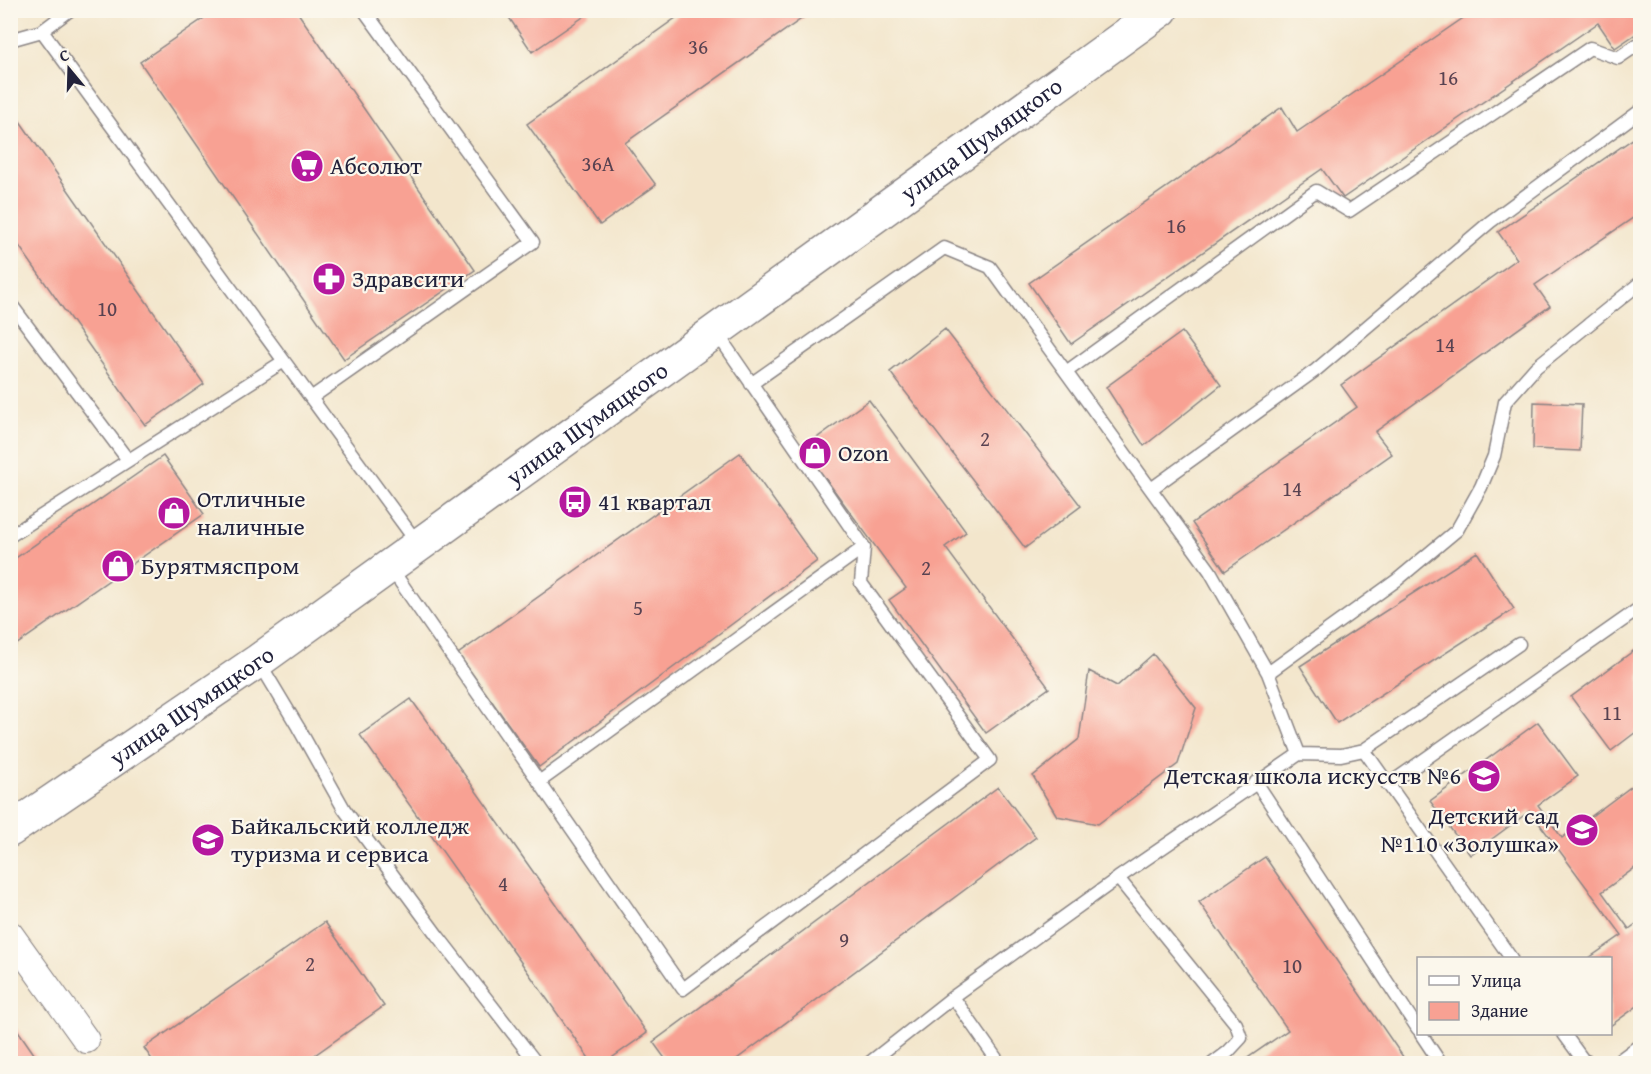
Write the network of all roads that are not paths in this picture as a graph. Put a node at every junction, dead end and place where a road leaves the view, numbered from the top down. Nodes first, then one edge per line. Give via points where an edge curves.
1 (70, 10) edge
2 (364, 10) edge
3 (1161, 10) edge
4 (42, 31) junction
5 (10, 40) edge
6 (1641, 43) edge
7 (1641, 111) edge
8 (1641, 283) edge
9 (10, 303) edge
10 (716, 332) junction
11 (284, 361) junction
12 (1066, 372) junction
13 (751, 384) junction
14 (311, 398) junction
15 (128, 460) junction
16 (1151, 489) junction
17 (10, 536) edge
18 (419, 545) junction
19 (864, 547) junction
20 (389, 566) junction
21 (1641, 608) edge
22 (1519, 644) dead end
23 (258, 661) junction
24 (1268, 674) junction
25 (1364, 750) junction
26 (1299, 754) junction
27 (539, 782) junction
28 (1256, 782) junction
29 (1388, 785) junction
30 (10, 830) edge
31 (1118, 878) junction
32 (10, 934) edge
33 (1510, 957) edge
34 (953, 997) junction
35 (1417, 1026) edge
36 (1422, 1035) edge
37 (1565, 1035) edge
38 (86, 1040) dead end
39 (1641, 1045) edge
40 (537, 1064) edge
41 (868, 1064) edge
42 (999, 1064) edge
43 (1212, 1064) edge
44 (1441, 1064) edge
45 (1593, 1064) edge
46 (1610, 1064) edge

1 - 4 lane
2 - 14 lane via 533,242
3 - 10 main road, улица Шумяцкого
4 - 5 lane
4 - 11 lane
6 - 12 lane via 1618,58 1590,48 1349,211 1316,191
7 - 16 lane via 1490,222 1316,370
8 - 24 lane via 1536,366 1505,402 1494,456 1457,530
9 - 15 lane
10 - 13 lane
10 - 18 main road, улица Шумяцкого
11 - 14 lane
11 - 15 lane
12 - 13 lane via 990,267 944,248
12 - 16 lane
13 - 19 lane
14 - 18 lane
15 - 17 lane
16 - 24 lane via 1210,571
18 - 20 main road, улица Шумяцкого
19 - 27 lane
19 - 27 lane via 861,583 990,760 683,989
20 - 23 main road, улица Шумяцкого
20 - 27 lane
21 - 29 lane
22 - 25 lane
23 - 30 main road, улица Шумяцкого
23 - 40 lane via 344,809
24 - 26 lane
25 - 26 lane via 1341,755
25 - 29 lane
26 - 28 lane
28 - 31 lane
28 - 35 lane
29 - 33 lane
31 - 34 lane
31 - 43 lane via 1236,1024 1241,1038
32 - 38 street
34 - 41 lane
34 - 42 lane
36 - 44 lane
37 - 45 lane via 1583,1060
39 - 46 lane

